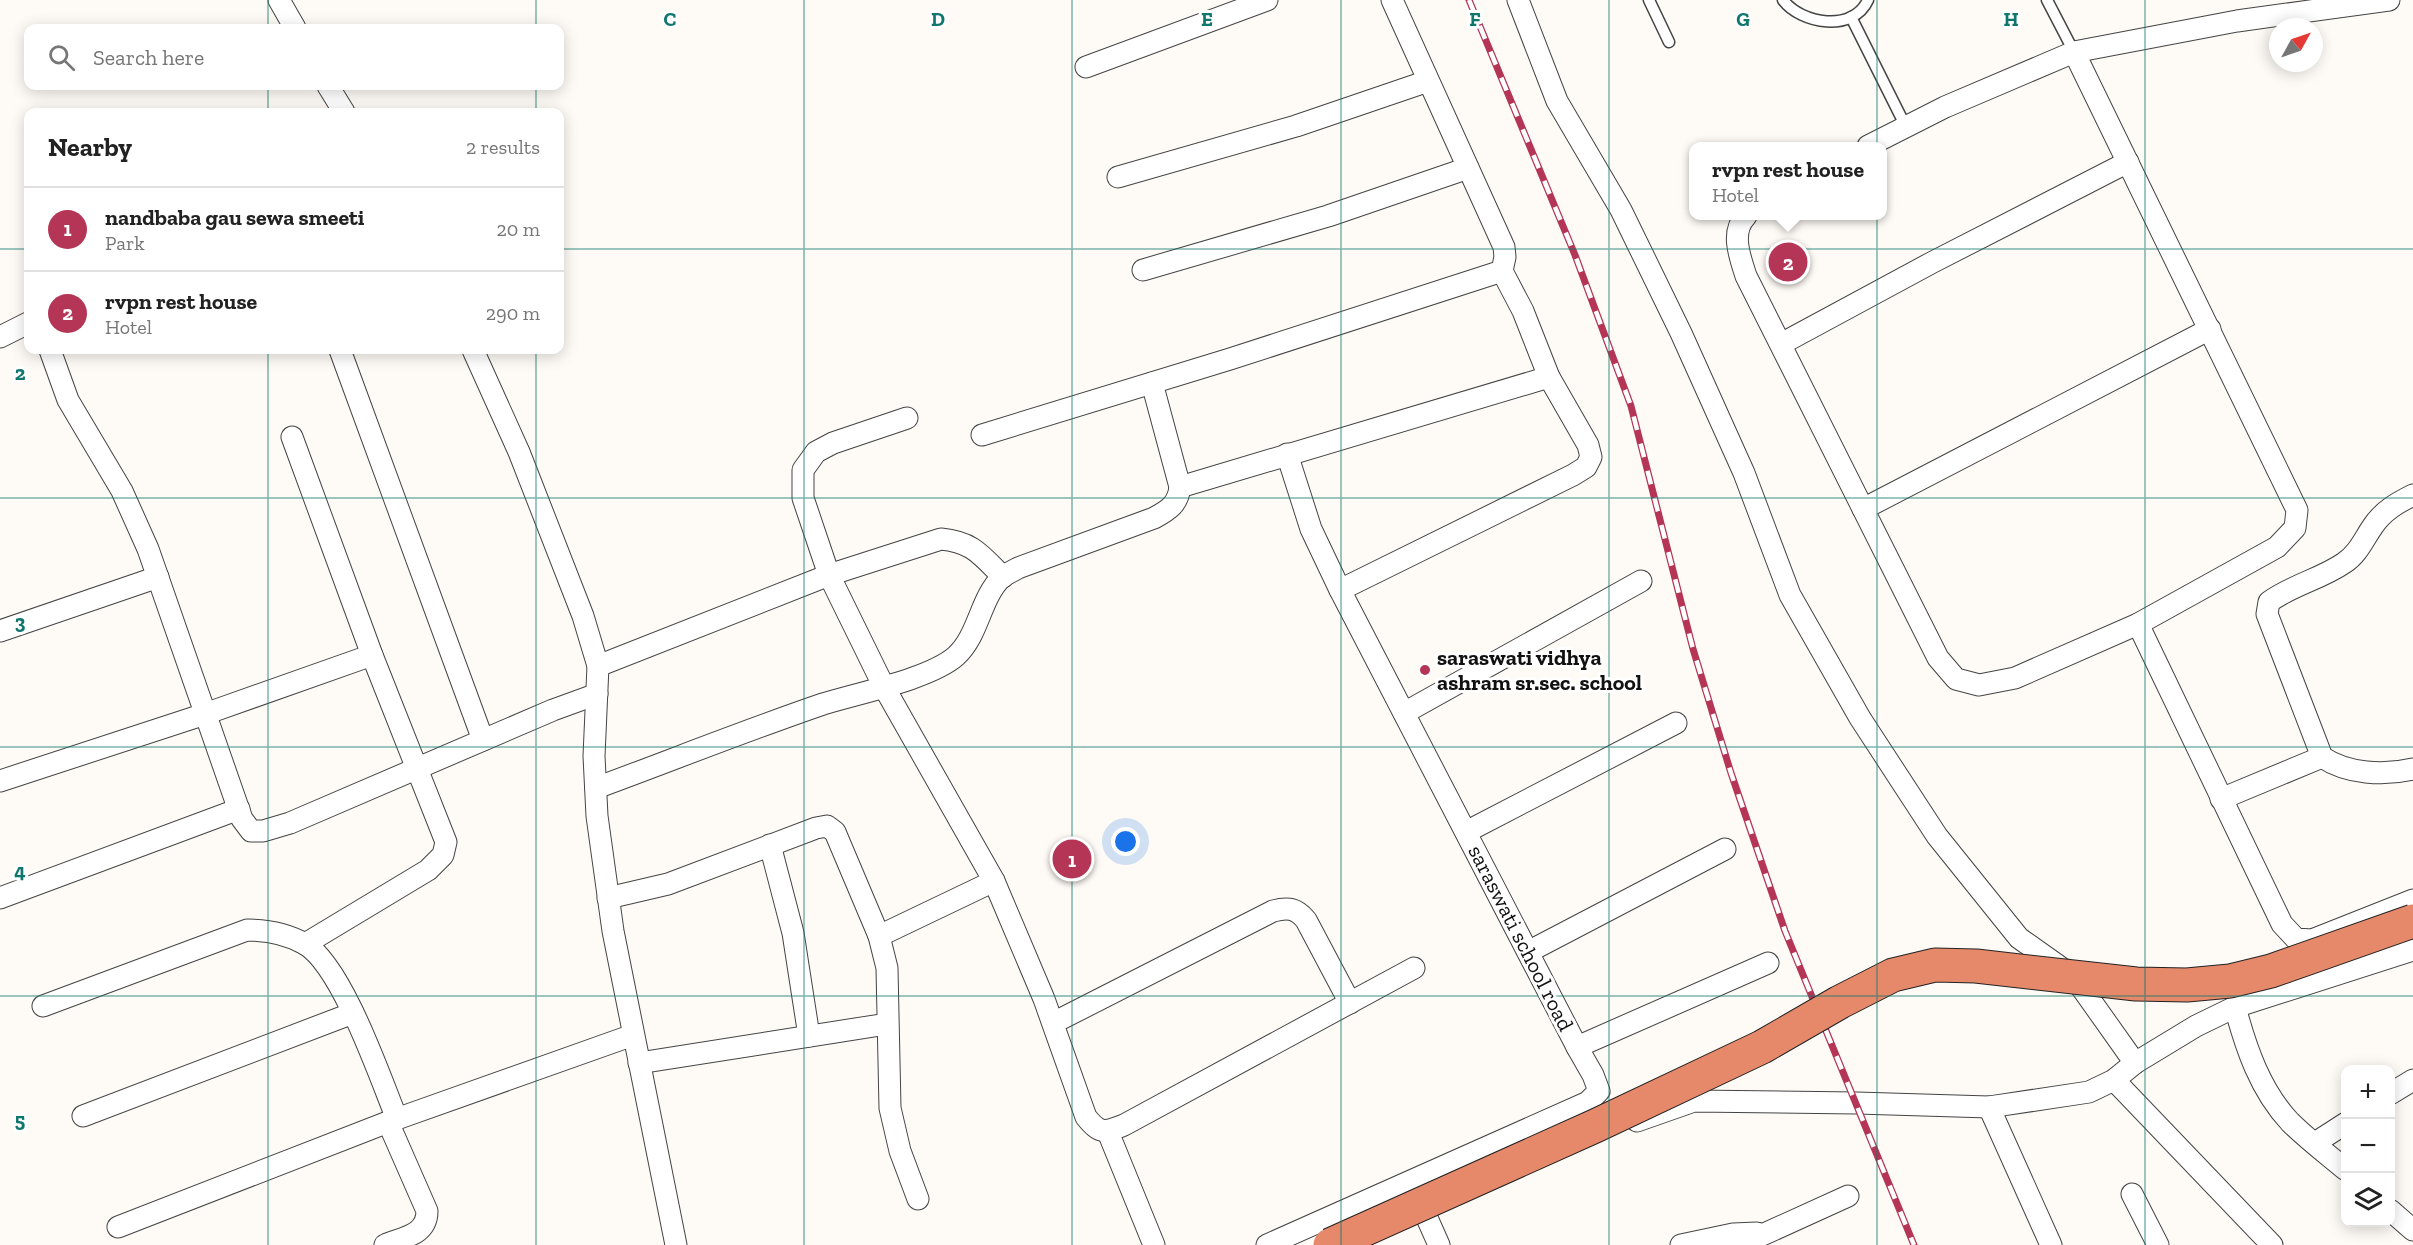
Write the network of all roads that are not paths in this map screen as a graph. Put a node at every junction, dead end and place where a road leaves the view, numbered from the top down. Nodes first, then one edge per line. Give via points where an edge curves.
1 (279, 0) edge
2 (1267, 0) edge
3 (1392, 0) edge
4 (1518, 0) edge
5 (1649, 0) edge
6 (1783, 0) edge
7 (1868, 0) edge
8 (2047, 0) edge
9 (2389, 0) edge
10 (1851, 17) junction
11 (293, 24) edge
12 (1670, 42) dead end
13 (2074, 52) junction
14 (1086, 67) dead end
15 (1428, 81) junction
16 (330, 90) edge
17 (342, 108) edge
18 (1906, 127) junction
19 (1878, 142) edge
20 (2128, 162) junction
21 (1468, 168) junction
22 (1118, 177) dead end
23 (1742, 220) edge
24 (1143, 270) dead end
25 (1502, 271) junction
26 (24, 325) edge
27 (2210, 329) junction
28 (0, 337) edge
29 (1780, 344) junction
30 (51, 354) edge
31 (341, 354) edge
32 (475, 354) edge
33 (1549, 377) junction
34 (1152, 383) junction
35 (907, 418) dead end
36 (982, 435) dead end
37 (292, 436) dead end
38 (1287, 454) junction
39 (1180, 487) junction
40 (2413, 495) edge
41 (1863, 508) junction
42 (829, 575) junction
43 (158, 577) junction
44 (1003, 577) junction
45 (1641, 581) dead end
46 (1341, 590) junction
47 (2138, 624) junction
48 (0, 631) edge
49 (372, 655) junction
50 (598, 666) junction
51 (884, 687) junction
52 (597, 694) junction
53 (1404, 713) junction
54 (206, 714) junction
55 (1676, 723) dead end
56 (483, 740) junction
57 (2322, 756) junction
58 (417, 768) junction
59 (2413, 769) edge
60 (0, 781) edge
61 (596, 788) junction
62 (2221, 799) junction
63 (239, 809) junction
64 (1466, 832) junction
65 (770, 845) junction
66 (1725, 849) dead end
67 (994, 881) junction
68 (0, 898) edge
69 (608, 898) junction
70 (2413, 900) edge
71 (2413, 921) edge
72 (879, 936) junction
73 (305, 944) junction
74 (2413, 950) edge
75 (1528, 952) junction
76 (1768, 963) dead end
77 (1414, 968) dead end
78 (1350, 1003) junction
79 (43, 1006) dead end
80 (2235, 1007) junction
81 (353, 1013) junction
82 (1053, 1023) junction
83 (887, 1024) junction
84 (633, 1035) junction
85 (810, 1036) junction
86 (1577, 1047) junction
87 (639, 1063) junction
88 (2135, 1064) junction
89 (2114, 1080) junction
90 (2413, 1080) edge
91 (2395, 1091) edge
92 (1989, 1107) junction
93 (82, 1116) dead end
94 (392, 1121) junction
95 (2341, 1126) edge
96 (1108, 1132) junction
97 (2315, 1143) junction
98 (2341, 1166) edge
99 (2132, 1194) dead end
100 (1848, 1196) dead end
101 (918, 1199) dead end
102 (2395, 1214) edge
103 (1427, 1218) junction
104 (118, 1227) dead end
105 (2413, 1230) edge
106 (1767, 1233) junction
107 (385, 1245) edge
108 (676, 1245) edge
109 (1154, 1245) edge
110 (1267, 1245) edge
111 (1330, 1245) edge
112 (1370, 1245) edge
113 (1439, 1245) edge
114 (1681, 1245) edge
115 (1740, 1245) edge
116 (2051, 1245) edge
117 (2158, 1245) edge
118 (2272, 1245) edge

1 - 11 street
2 - 14 street
3 - 15 street
4 - 88 street via 1557,101 1621,210 1681,333 1744,473 1790,595 1860,718 1944,845 2019,938 2074,977
5 - 12 lane
6 - 10 lane via 1806,18 1830,22
7 - 10 lane
8 - 13 lane
9 - 13 street via 2237,21
10 - 18 lane
13 - 18 street
13 - 20 street
15 - 21 street
15 - 22 street via 1296,126
16 - 17 street
18 - 19 street
20 - 27 street
20 - 29 street
21 - 24 street via 1328,216
21 - 25 street via 1504,247
23 - 29 street via 1737,245 1746,276
25 - 33 street
25 - 34 street
26 - 28 street
27 - 41 street
27 - 47 street via 2297,510 2295,528 2277,547
29 - 41 street
30 - 43 street via 68,400 122,491
31 - 56 street
32 - 50 street via 519,452 583,616
33 - 38 street
33 - 46 street via 1588,445 1591,457 1586,467
34 - 36 street
34 - 39 street
35 - 42 street via 833,443 816,452 803,470 803,498
37 - 49 street
38 - 39 street
38 - 46 street, saraswati school road via 1311,529
39 - 44 street via 1179,498 1170,509 1154,518
40 - 57 street via 2390,507 2344,563 2269,602 2267,614
41 - 47 street via 1938,658 1956,679 1979,685 2014,678
42 - 44 street via 941,539 959,540 975,549
42 - 50 street
42 - 51 street
43 - 48 street
43 - 54 street
44 - 51 street via 956,656 935,669
45 - 53 street
46 - 53 street, saraswati school road
47 - 62 street
49 - 54 street
49 - 58 street
50 - 52 street
51 - 61 street via 824,704
51 - 67 street
52 - 56 street
52 - 61 street
53 - 64 street, saraswati school road
54 - 60 street
54 - 63 street
55 - 64 street
56 - 58 street
57 - 59 street via 2334,765 2355,770 2396,773
57 - 62 street
58 - 63 street via 263,831 251,831
58 - 73 street via 446,842 443,855 428,870
61 - 69 street
62 - 70 street via 2282,924 2296,939 2312,940
63 - 68 street
64 - 75 street, saraswati school road
65 - 69 street via 668,884
65 - 72 street via 816,828 827,826 835,832
65 - 85 street via 793,933
66 - 75 street
67 - 72 street
67 - 82 street
69 - 84 street
71 - 111 highway, bridge via 2271,971 2230,981 2136,984 1976,966 1935,966 1893,975 1762,1047
72 - 83 street via 886,968
73 - 79 street via 271,930 247,930
73 - 81 street via 325,963
74 - 80 street
75 - 86 street, saraswati school road
76 - 86 street
77 - 78 street
78 - 82 street via 1306,920 1298,910 1285,908 1273,910
78 - 96 street
80 - 88 street
80 - 97 street via 2245,1045 2265,1087 2290,1121
81 - 93 street
81 - 94 street
82 - 96 street via 1086,1117 1096,1129
83 - 85 street
83 - 101 street via 890,1108
84 - 87 street
84 - 94 street
85 - 87 street
86 - 110 street, saraswati school road via 1599,1091 1588,1102
87 - 108 street
88 - 89 street
89 - 92 street via 2089,1092
89 - 118 street
90 - 91 street
92 - 103 street via 1694,1101 1617,1128
92 - 116 street
94 - 104 street
94 - 107 street via 427,1211 427,1221 420,1231
95 - 97 street
96 - 109 street
97 - 98 street
99 - 117 street
100 - 106 street
102 - 105 street
103 - 112 street
103 - 113 street
106 - 114 street via 1733,1234
106 - 115 street

